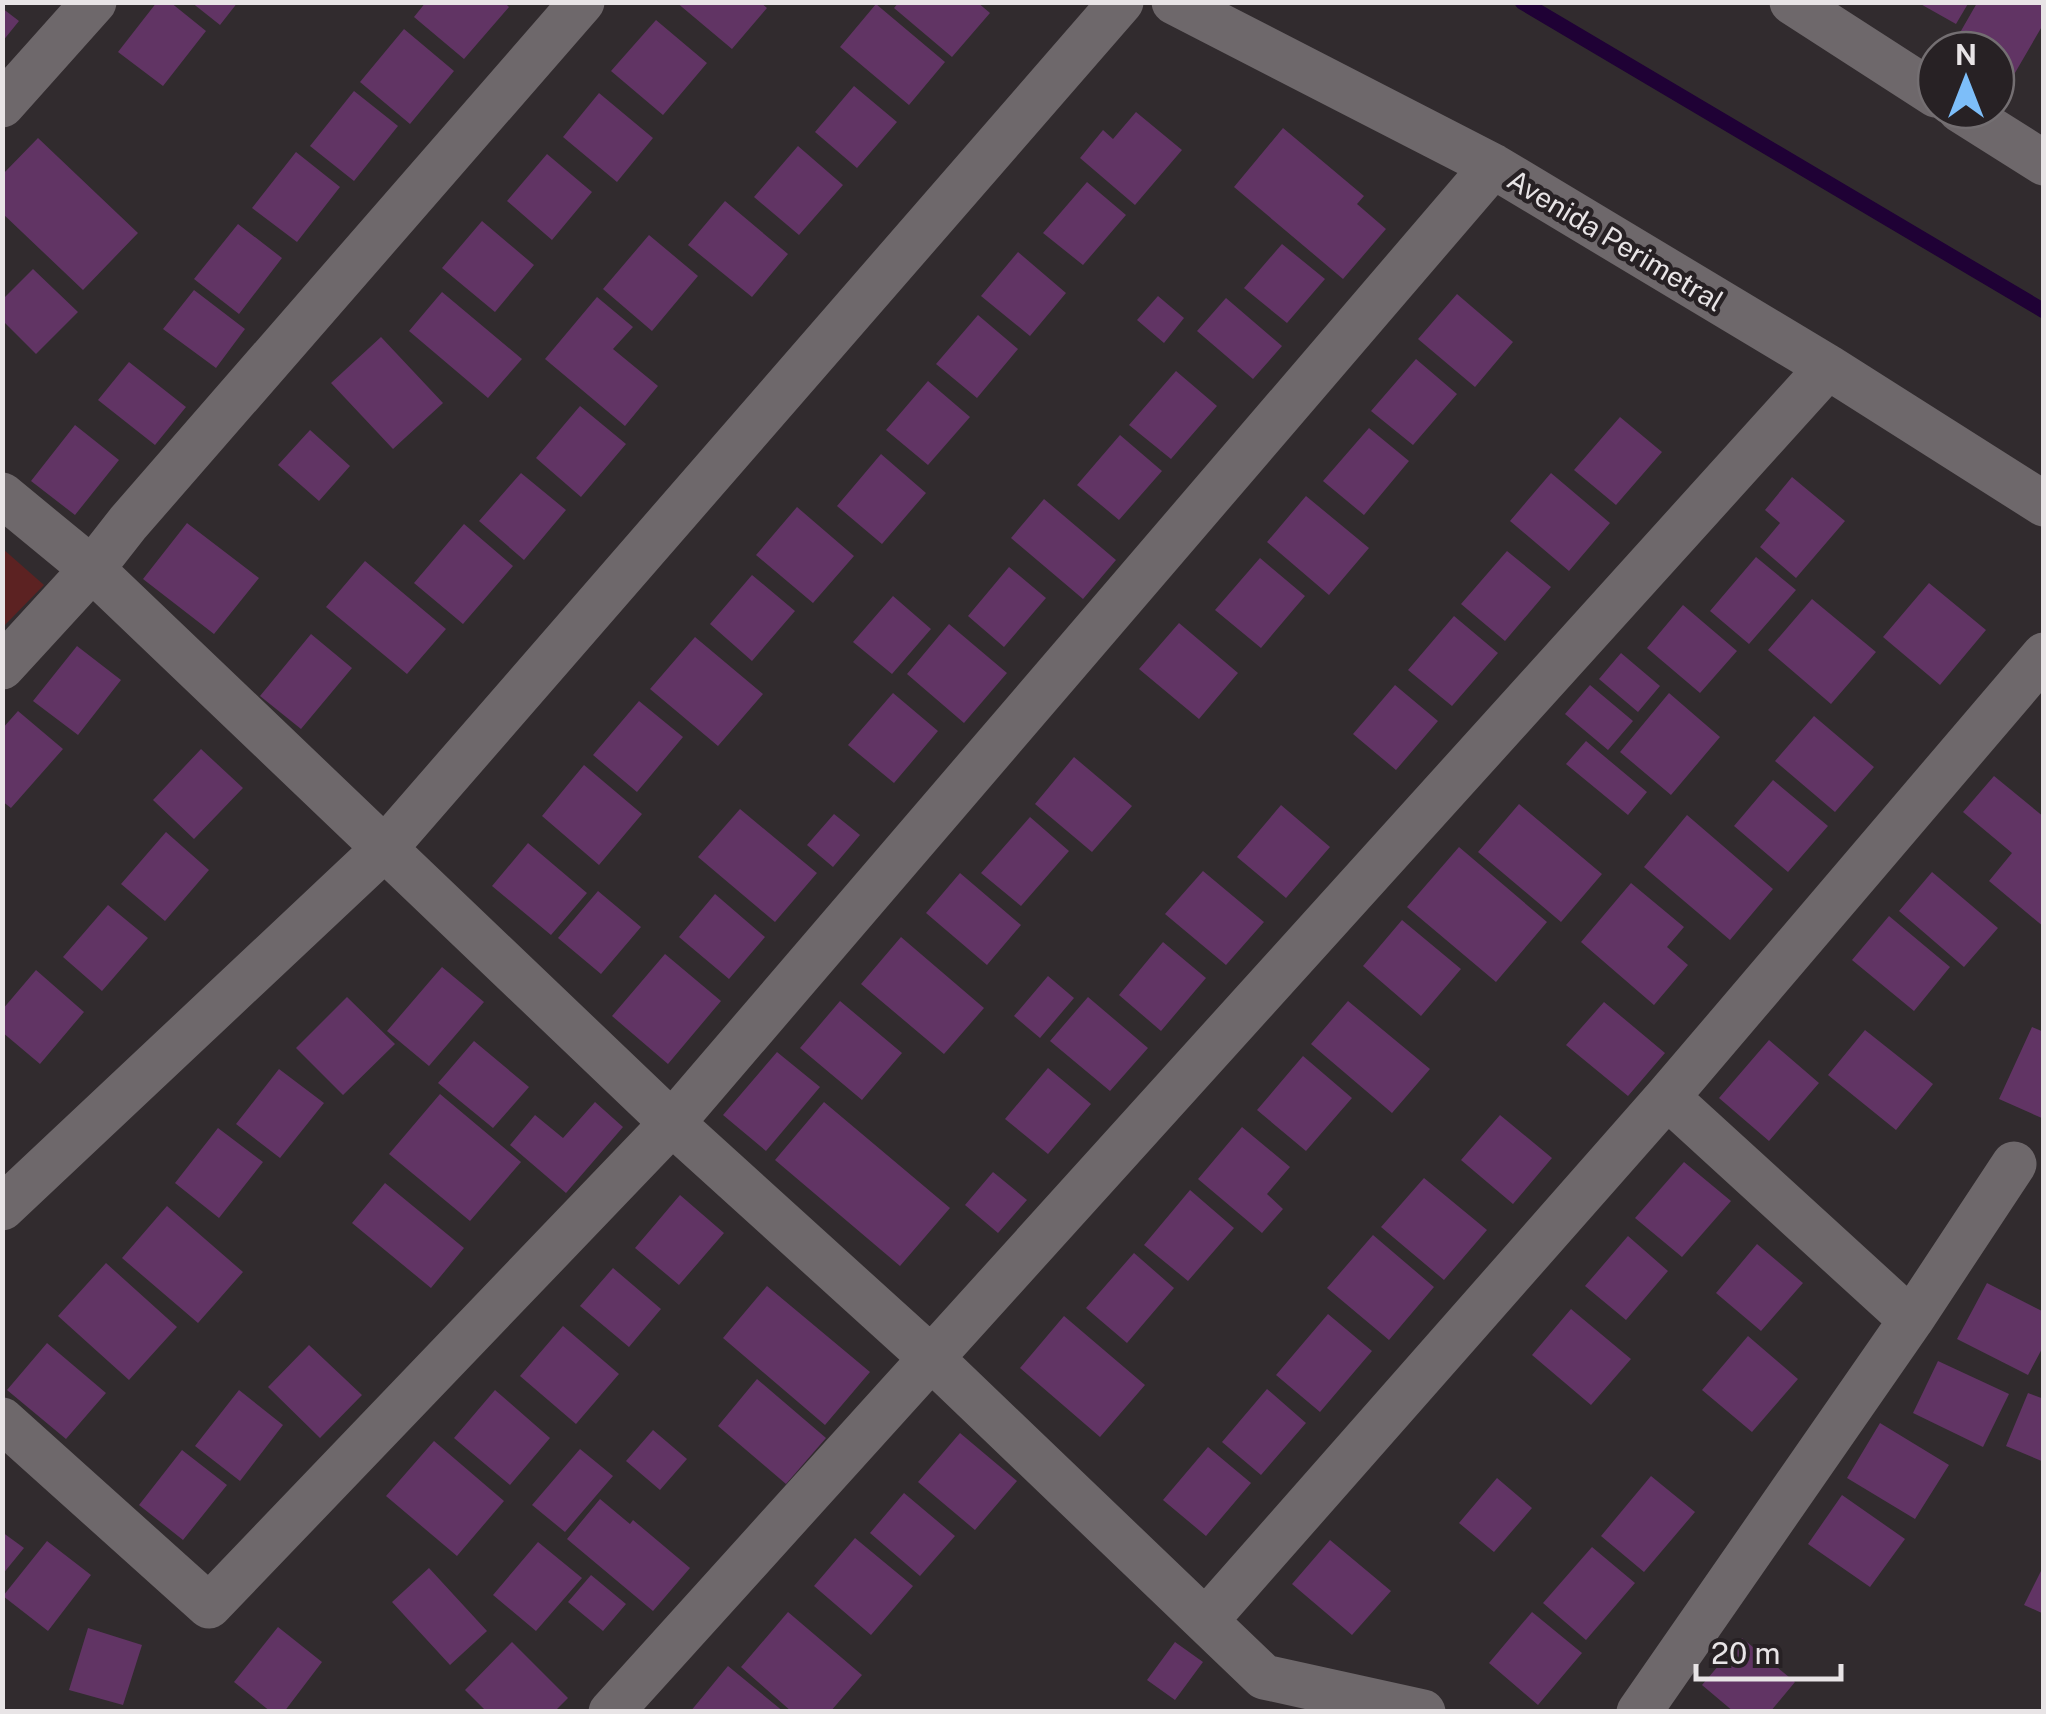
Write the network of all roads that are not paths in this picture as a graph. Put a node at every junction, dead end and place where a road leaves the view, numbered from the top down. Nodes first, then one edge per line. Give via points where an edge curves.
1 (94, 2) edge
2 (582, 2) edge
3 (1121, 2) edge
4 (1174, 2) edge
5 (1792, 2) edge
6 (1916, 82) edge
7 (2, 104) edge
8 (1991, 130) edge
9 (2044, 164) edge
10 (1493, 166) junction
11 (1828, 366) junction
12 (2, 495) edge
13 (2044, 504) edge
14 (92, 569) junction
15 (2044, 656) edge
16 (2, 667) edge
17 (386, 848) junction
18 (1667, 1097) junction
19 (672, 1122) junction
20 (2014, 1164) dead end
21 (2, 1208) edge
22 (1911, 1320) junction
23 (930, 1357) junction
24 (2, 1420) edge
25 (1206, 1618) junction
26 (1266, 1694) edge
27 (611, 1712) edge
28 (1423, 1712) edge
29 (1639, 1712) edge

1 - 7 street
2 - 14 street
3 - 17 street
4 - 10 street, Avenida Perimetral
5 - 6 street
8 - 9 street
10 - 11 street, Avenida Perimetral
10 - 19 street
11 - 13 street, Avenida Perimetral
11 - 23 street
12 - 14 street
14 - 16 street
14 - 17 street
15 - 18 street
17 - 19 street
17 - 21 street
18 - 22 street
18 - 25 street
19 - 23 street
19 - 24 street via 210,1606
20 - 22 street
22 - 29 street
23 - 25 street
23 - 27 street
25 - 26 street
26 - 28 street

